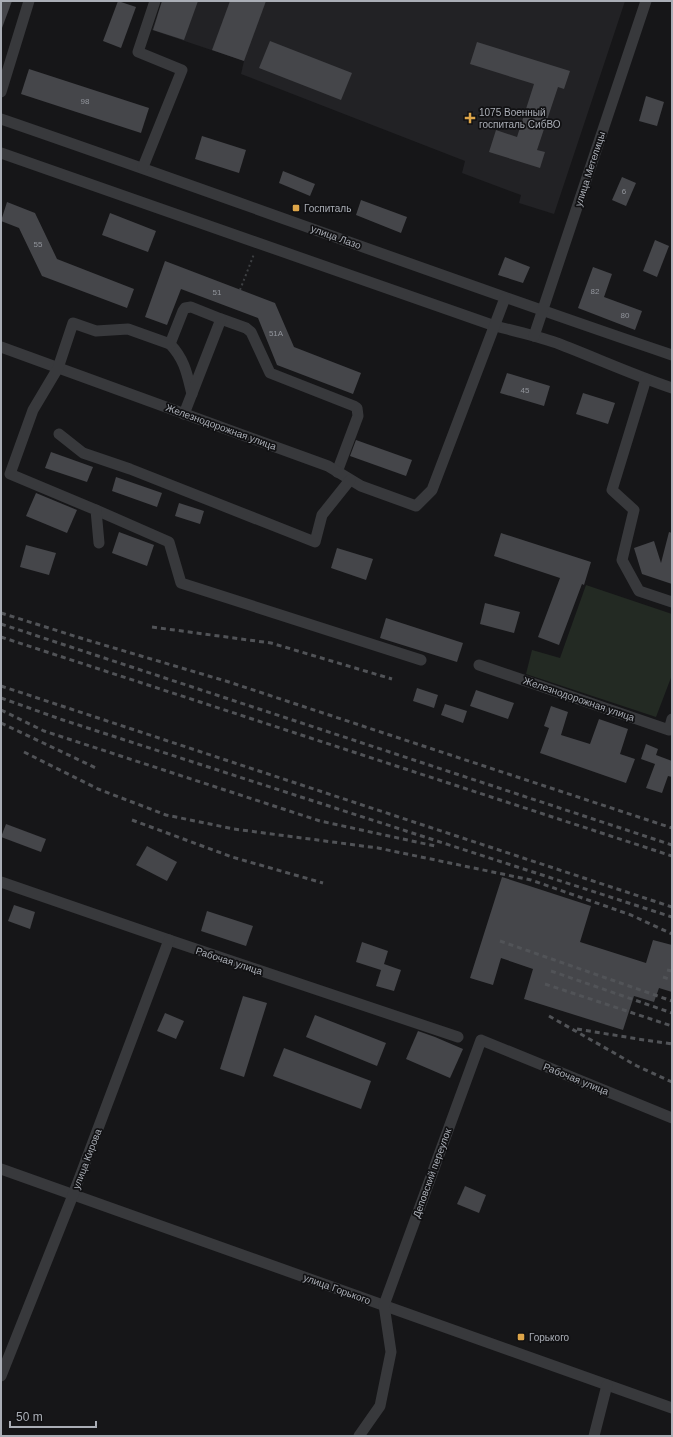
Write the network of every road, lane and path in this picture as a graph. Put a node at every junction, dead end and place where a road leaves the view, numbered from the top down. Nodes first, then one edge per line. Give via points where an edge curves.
1 (29, 1) edge
2 (155, 1) edge
3 (646, 1) edge
4 (1, 92) edge
5 (1, 119) edge
6 (1, 153) edge
7 (143, 167) junction
8 (258, 243) junction
9 (240, 290) dead end
10 (505, 298) junction
11 (542, 311) junction
12 (221, 318) junction
13 (495, 326) junction
14 (534, 336) junction
15 (170, 344) junction
16 (1, 347) edge
17 (672, 355) edge
18 (58, 368) junction
19 (646, 379) junction
20 (672, 388) edge
21 (192, 394) junction
22 (184, 414) junction
23 (59, 434) dead end
24 (337, 472) junction
25 (350, 480) junction
26 (96, 510) junction
27 (100, 543) dead end
28 (672, 602) edge
29 (421, 660) dead end
30 (479, 665) dead end
31 (672, 719) edge
32 (1, 882) edge
33 (169, 940) junction
34 (458, 1037) dead end
35 (481, 1040) joint
36 (672, 1118) edge
37 (1, 1169) edge
38 (73, 1195) junction
39 (384, 1306) junction
40 (1, 1376) edge
41 (607, 1385) junction
42 (672, 1408) edge
43 (359, 1436) edge
44 (594, 1436) edge

1 - 4 street
2 - 7 street via 138,52 182,70
3 - 11 street, улица Метелицы
5 - 7 street, улица Лазо
6 - 8 street
7 - 10 street, улица Лазо
8 - 9 path
8 - 13 street
10 - 11 street, улица Лазо
10 - 13 street
11 - 14 street, улица Метелицы
11 - 17 street, улица Лазо
12 - 15 street via 191,307 185,308
12 - 21 street
12 - 24 street via 251,332 270,373 357,408 358,416
13 - 14 street
13 - 25 street, Железнодорожная улица via 432,490 416,506
14 - 19 street
15 - 18 street via 128,328 96,331 73,323
15 - 21 street via 184,363
16 - 18 street, Железнодорожная улица
18 - 22 street, Железнодорожная улица
18 - 26 street via 34,410 10,474
19 - 20 street
19 - 28 street via 612,490 634,510 622,560 639,591
21 - 22 street
22 - 24 street, Железнодорожная улица via 328,466
23 - 25 street via 83,453 315,542 322,515
24 - 25 street, Железнодорожная улица
26 - 27 street
26 - 29 street via 169,542 181,583
30 - 31 street, Железнодорожная улица via 669,730
32 - 33 street, Рабочая улица
33 - 34 street, Рабочая улица
33 - 38 street, улица Кирова
35 - 36 street, Рабочая улица
35 - 39 street, Деповский переулок
37 - 38 street, улица Горького
38 - 39 street, улица Горького
38 - 40 street, улица Кирова
39 - 41 street, улица Горького
39 - 43 street via 392,1352 380,1406
41 - 42 street, улица Горького
41 - 44 street

